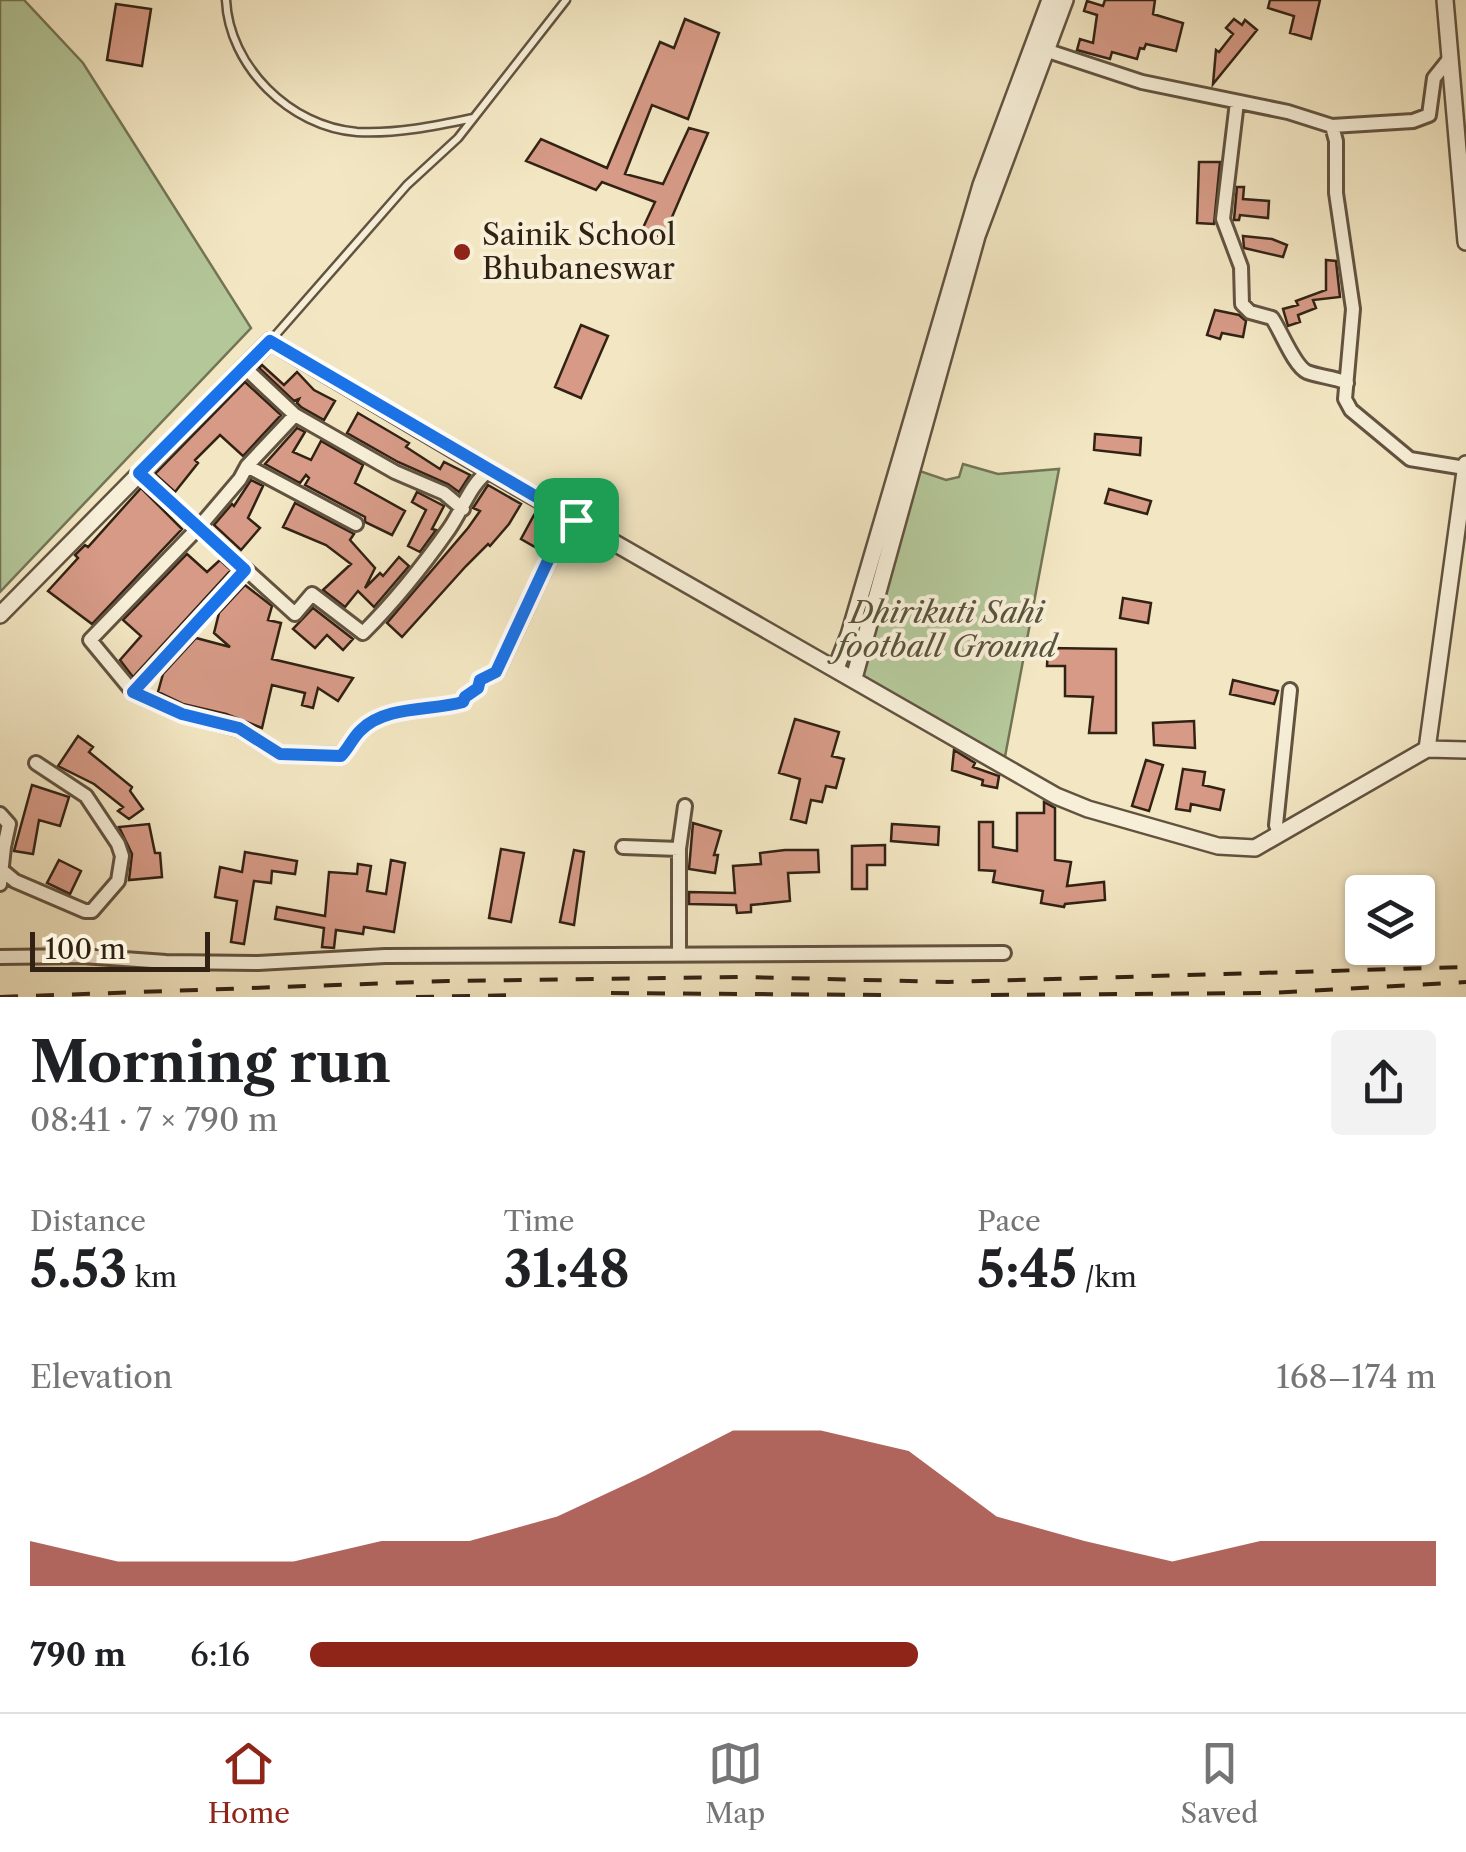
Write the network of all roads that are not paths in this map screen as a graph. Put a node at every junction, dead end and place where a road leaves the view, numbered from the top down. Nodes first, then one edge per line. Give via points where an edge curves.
1 (226, 0) edge
2 (566, 0) edge
3 (1050, 0) edge
4 (1065, 0) edge
5 (1445, 0) edge
6 (1045, 50) junction
7 (1450, 58) junction
8 (1237, 102) junction
9 (474, 118) junction
10 (1332, 126) junction
11 (1466, 242) edge
12 (270, 341) junction
13 (244, 367) junction
14 (1347, 383) junction
15 (295, 414) junction
16 (247, 466) junction
17 (1466, 466) edge
18 (489, 471) junction
19 (139, 473) junction
20 (463, 509) junction
21 (576, 520) junction
22 (356, 524) dead end
23 (200, 526) junction
24 (245, 570) junction
25 (0, 615) edge
26 (836, 668) junction
27 (854, 678) junction
28 (1290, 690) dead end
29 (133, 692) junction
30 (1427, 748) junction
31 (1466, 750) edge
32 (36, 763) dead end
33 (685, 806) dead end
34 (0, 814) edge
35 (1279, 834) junction
36 (2, 847) edge
37 (623, 847) dead end
38 (679, 849) junction
39 (2, 878) edge
40 (679, 954) junction
41 (1004, 954) dead end
42 (0, 958) edge

1 - 9 lane via 230,32 246,64 266,87 316,120 353,132 396,132
2 - 9 lane
3 - 26 street via 981,185
4 - 6 street
5 - 7 street
6 - 8 street via 1142,82
6 - 27 street via 978,236
7 - 10 street via 1434,78 1429,115
7 - 11 street
8 - 10 street
8 - 14 street via 1223,218 1241,268 1242,304 1272,318 1306,372
9 - 12 lane
10 - 14 street via 1353,309
12 - 13 street
12 - 18 street
13 - 15 street
13 - 19 street
14 - 17 street via 1351,410 1410,459
15 - 16 street
15 - 20 street
16 - 22 street
16 - 23 street
17 - 30 street
18 - 20 street via 477,479
18 - 21 street
19 - 23 street
19 - 25 street
20 - 24 street via 363,633 312,594 295,614
21 - 26 street
21 - 29 street via 552,552 496,672 463,702 374,721 341,756 280,754 239,728 182,714
23 - 24 street
23 - 29 street via 90,640
24 - 29 street
26 - 27 street
27 - 35 street via 1088,809 1218,846 1255,848
28 - 35 street
30 - 31 street
30 - 35 street
32 - 39 street via 97,811 122,856 118,881 92,911
33 - 38 street
34 - 36 street via 9,824
36 - 39 street
37 - 38 street
38 - 40 street
40 - 41 street
40 - 42 street via 258,963

